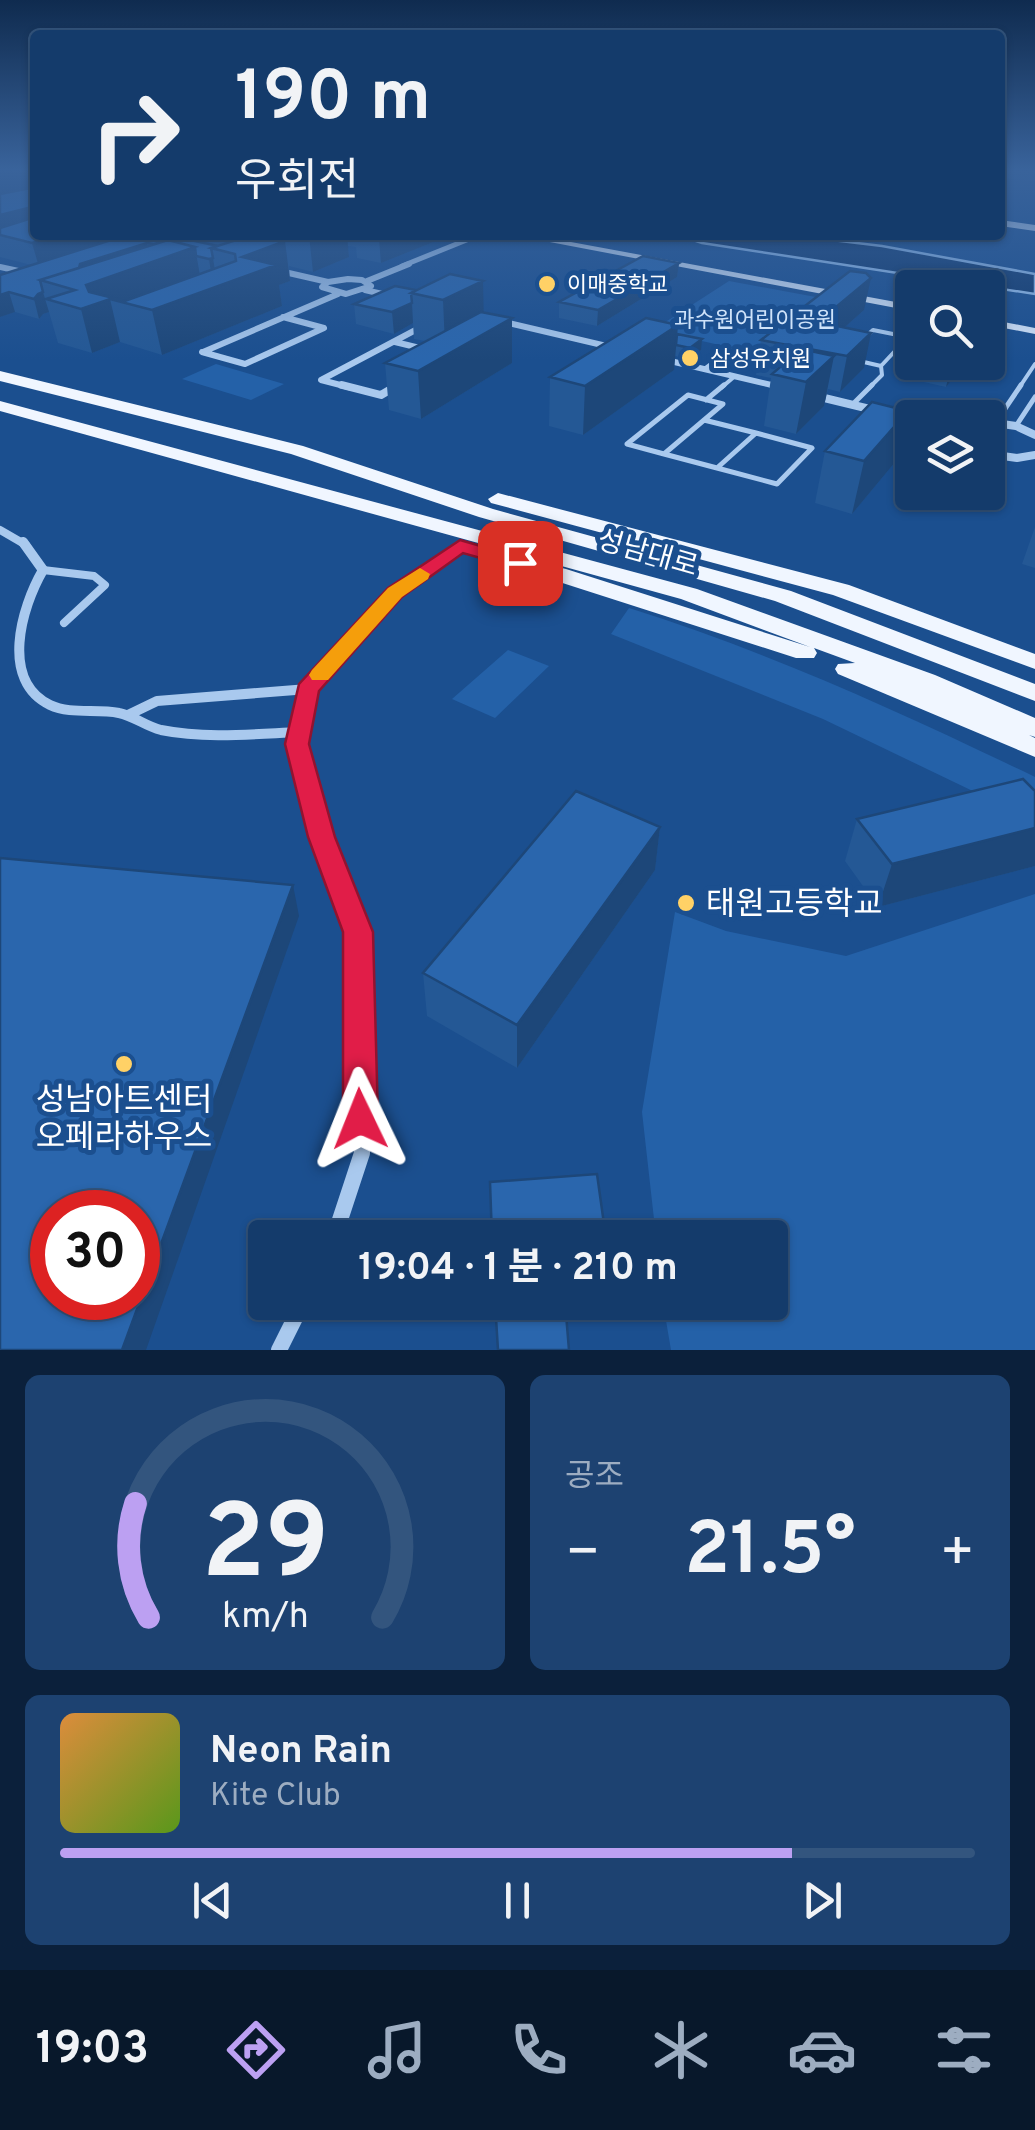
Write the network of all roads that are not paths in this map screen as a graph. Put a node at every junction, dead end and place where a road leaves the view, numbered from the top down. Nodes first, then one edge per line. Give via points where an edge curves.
1 (466, 240) edge
2 (545, 240) edge
3 (0, 267) edge
4 (276, 270) edge
5 (37, 275) edge
6 (367, 281) junction
7 (328, 282) junction
8 (365, 290) junction
9 (338, 294) junction
10 (400, 298) edge
11 (895, 305) edge
12 (283, 318) junction
13 (438, 318) edge
14 (490, 319) edge
15 (1005, 325) edge
16 (1035, 331) edge
17 (395, 342) junction
18 (619, 348) edge
19 (853, 348) edge
20 (433, 351) edge
21 (730, 351) dead end
22 (654, 357) edge
23 (844, 358) edge
24 (1035, 364) edge
25 (881, 366) junction
26 (706, 369) junction
27 (0, 376) edge
28 (735, 376) junction
29 (409, 379) edge
30 (1021, 384) junction
31 (1035, 387) edge
32 (785, 388) edge
33 (802, 392) edge
34 (1035, 398) edge
35 (706, 400) junction
36 (882, 403) edge
37 (852, 405) junction
38 (1005, 405) edge
39 (0, 406) edge
40 (875, 410) junction
41 (894, 415) edge
42 (704, 420) junction
43 (1005, 424) edge
44 (1016, 426) junction
45 (756, 434) junction
46 (1035, 435) edge
47 (664, 454) junction
48 (1035, 454) edge
49 (1005, 456) edge
50 (352, 468) junction
51 (717, 468) junction
52 (284, 484) junction
53 (0, 530) edge
54 (460, 546) junction
55 (43, 570) junction
56 (64, 623) dead end
57 (7, 636) dead end
58 (1035, 662) edge
59 (4, 664) dead end
60 (308, 690) junction
61 (1035, 693) edge
62 (128, 714) junction
63 (1035, 728) edge
64 (299, 732) junction
65 (1035, 748) edge
66 (340, 1220) edge
67 (294, 1320) edge
68 (279, 1350) edge

1 - 6 street
2 - 11 main road
3 - 5 street
4 - 7 street
6 - 7 street
6 - 8 street
7 - 9 street via 324,290
8 - 9 street
8 - 10 street
9 - 12 street
12 - 12 street via 234,338 202,352 245,364 324,328
13 - 17 street
14 - 18 street
15 - 16 main road
17 - 20 street
17 - 29 street via 322,380 380,395
19 - 25 lane via 873,330 908,337
21 - 26 street
22 - 26 street
23 - 25 lane
24 - 30 lane
25 - 37 lane via 882,375
26 - 28 street
27 - 50 main road, 성남대로
28 - 32 street
28 - 35 lane
30 - 31 lane
30 - 38 lane
33 - 37 street
34 - 44 lane
35 - 42 lane via 723,404
35 - 47 lane via 688,395 627,444
36 - 40 lane
37 - 40 street
39 - 52 main road, 성남대로
40 - 41 street
42 - 45 lane
42 - 47 lane
43 - 44 street
44 - 46 street
45 - 51 lane
45 - 51 lane via 812,448 777,484
47 - 51 lane
48 - 49 street
50 - 58 main road via 665,540 841,590
50 - 61 main road, 성남대로 via 783,596
52 - 54 main road via 312,505
52 - 63 main road, 성남대로 via 689,594
53 - 55 street via 36,553
54 - 60 street via 395,593
54 - 65 main road via 790,647
55 - 56 lane via 94,576 104,585
55 - 57 street
59 - 62 street via 28,693 50,706
60 - 62 street via 157,702
60 - 64 street
62 - 64 street via 146,726 191,731
64 - 66 street via 322,837 358,932 362,1153
67 - 68 street

